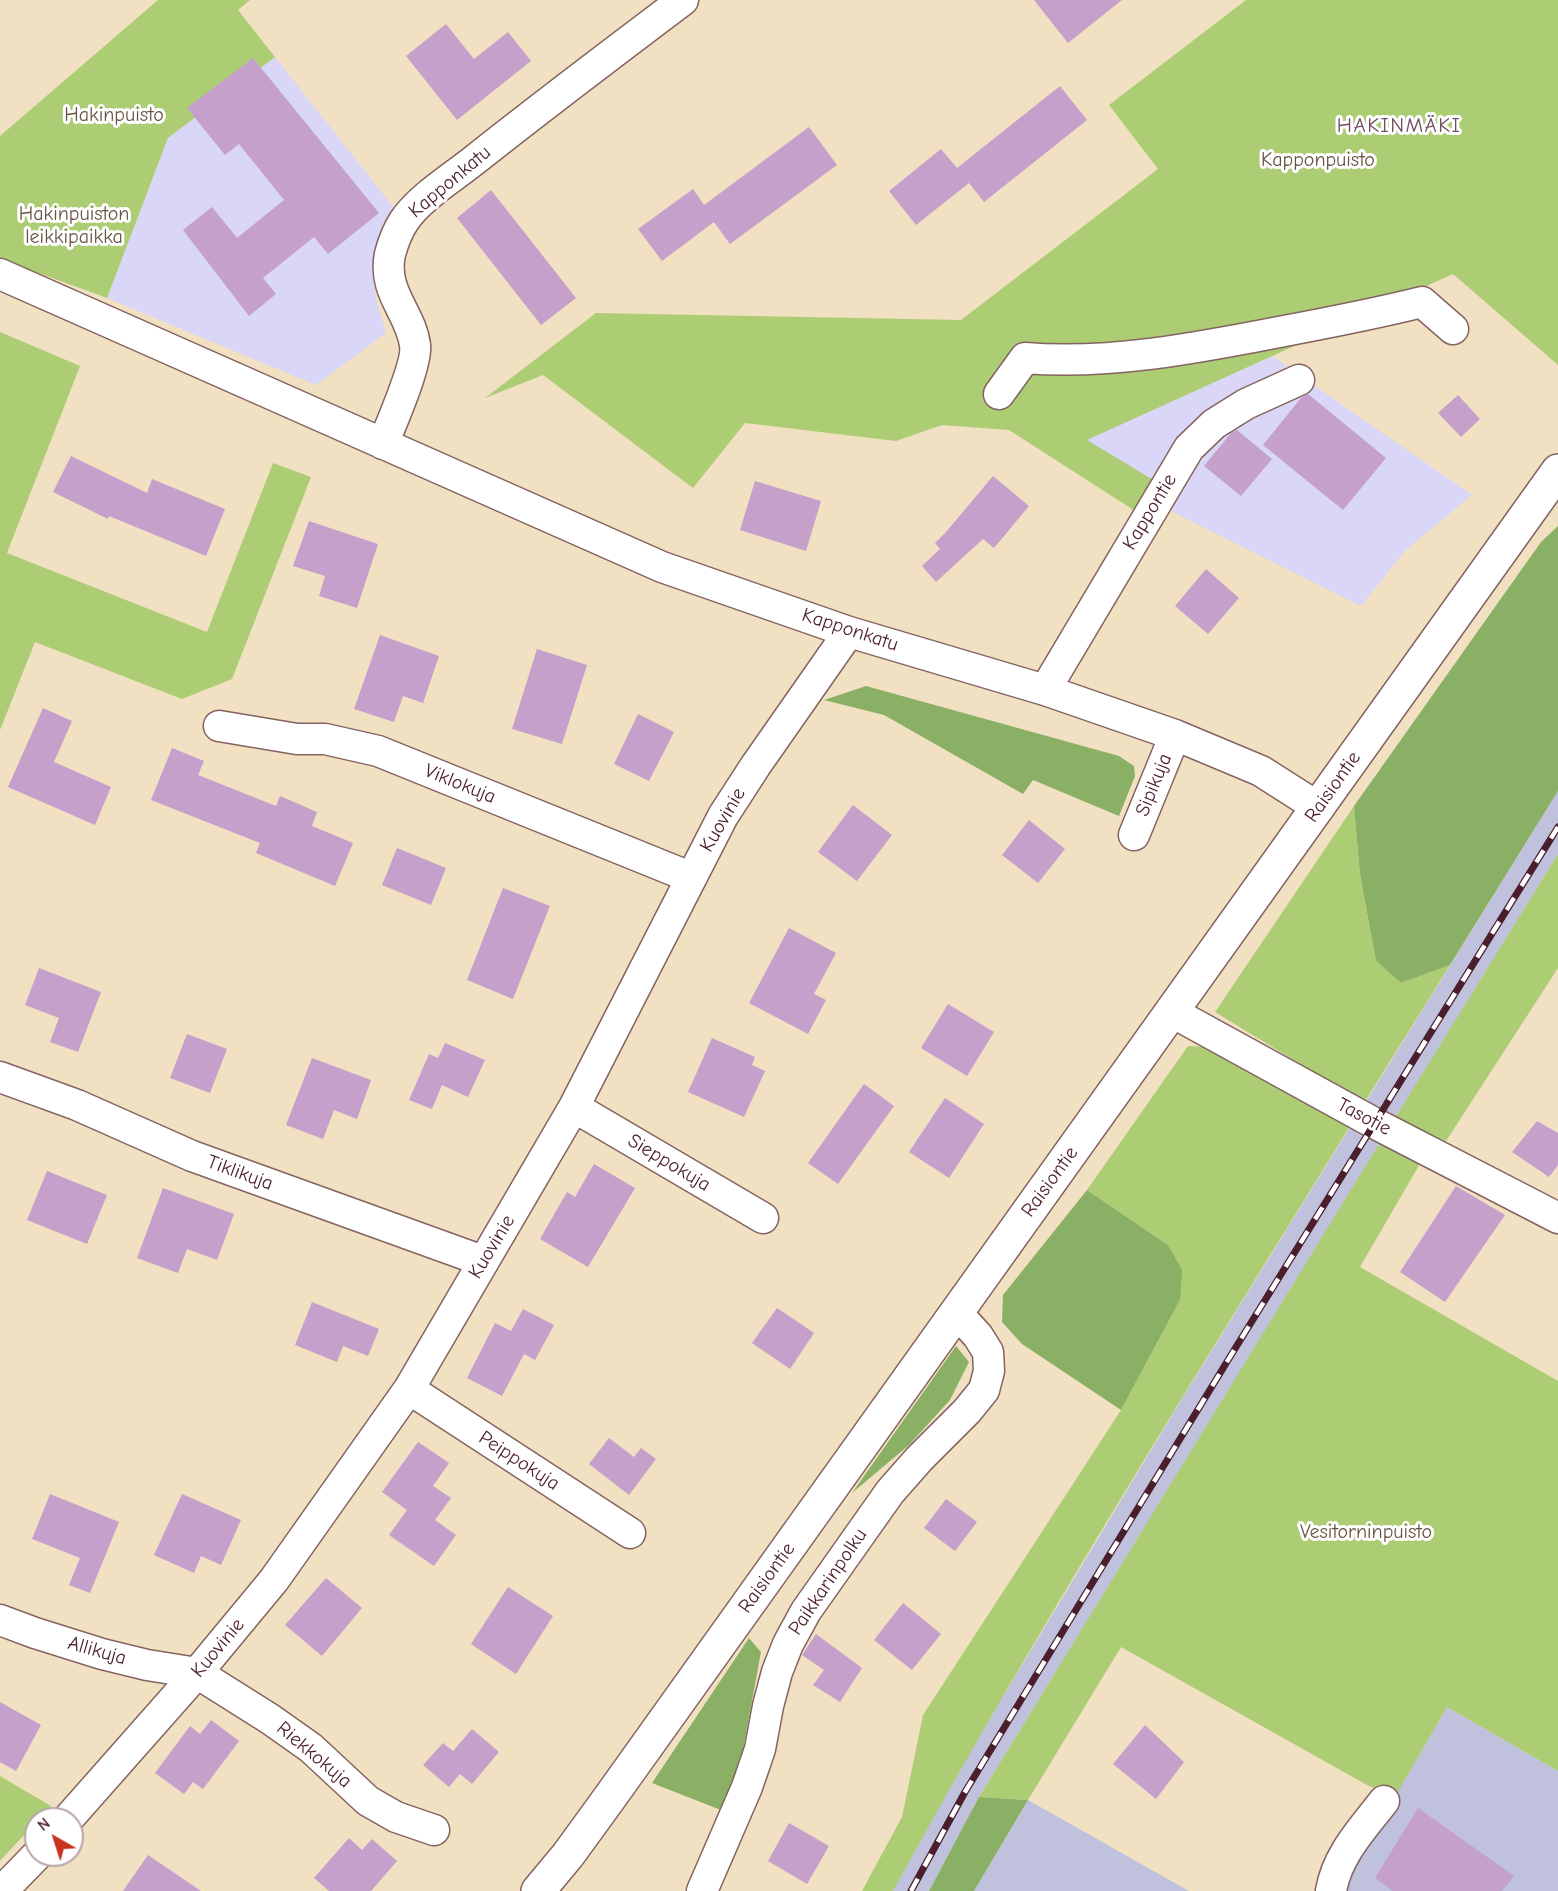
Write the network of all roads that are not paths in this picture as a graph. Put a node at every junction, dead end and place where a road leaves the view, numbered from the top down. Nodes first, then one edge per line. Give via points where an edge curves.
1 (683, 0) edge
2 (0, 274) edge
3 (1453, 329) dead end
4 (1299, 380) dead end
5 (999, 394) dead end
6 (383, 444) junction
7 (1558, 471) edge
8 (849, 632) junction
9 (1045, 690) junction
10 (219, 726) dead end
11 (1175, 735) junction
12 (1319, 808) junction
13 (1134, 835) dead end
14 (690, 877) junction
15 (1172, 1012) junction
16 (0, 1077) edge
17 (574, 1107) junction
18 (763, 1218) dead end
19 (1558, 1218) edge
20 (483, 1261) junction
21 (957, 1313) junction
22 (409, 1389) junction
23 (630, 1533) dead end
24 (0, 1620) edge
25 (197, 1673) junction
26 (1384, 1801) dead end
27 (79, 1807) edge
28 (434, 1830) dead end
29 (25, 1867) edge
30 (2, 1891) edge
31 (538, 1891) edge
32 (702, 1891) edge
33 (1331, 1891) edge

1 - 6 street, Kapponkatu via 558,94 404,221 390,256 389,276 416,347
2 - 6 street, Kapponkatu
3 - 5 street via 1422,303 1219,344 1065,361 1025,358
4 - 9 street, Kappontie via 1246,404 1214,424 1189,448
6 - 8 street, Kapponkatu via 662,567
7 - 12 main road, Raisiontie
8 - 9 street, Kapponkatu
8 - 14 street, Kuovinie via 750,773
9 - 11 street, Kapponkatu
10 - 14 street, Viklokuja via 297,739 325,739 378,751
11 - 12 street, Kapponkatu via 1261,771
11 - 13 street, Sipikuja
12 - 15 main road, Raisiontie
14 - 17 street, Kuovinie
15 - 19 street, Tasotie
15 - 21 main road, Raisiontie
16 - 20 street, Tiklikuja via 77,1105 192,1156
17 - 18 street, Sieppokuja
17 - 20 street, Kuovinie
20 - 22 street, Kuovinie
21 - 31 main road, Raisiontie via 595,1819
21 - 32 street, Paikkarinpolku via 988,1352 984,1390 890,1492 796,1628 777,1672 747,1788
22 - 23 street, Peippokuja
22 - 25 street, Kuovinie via 274,1580
24 - 25 street, Allikuja via 102,1654
25 - 27 street, Kuovinie
25 - 28 street, Riekkokuja via 311,1748 368,1801 396,1817
26 - 33 street via 1346,1850
29 - 30 street

